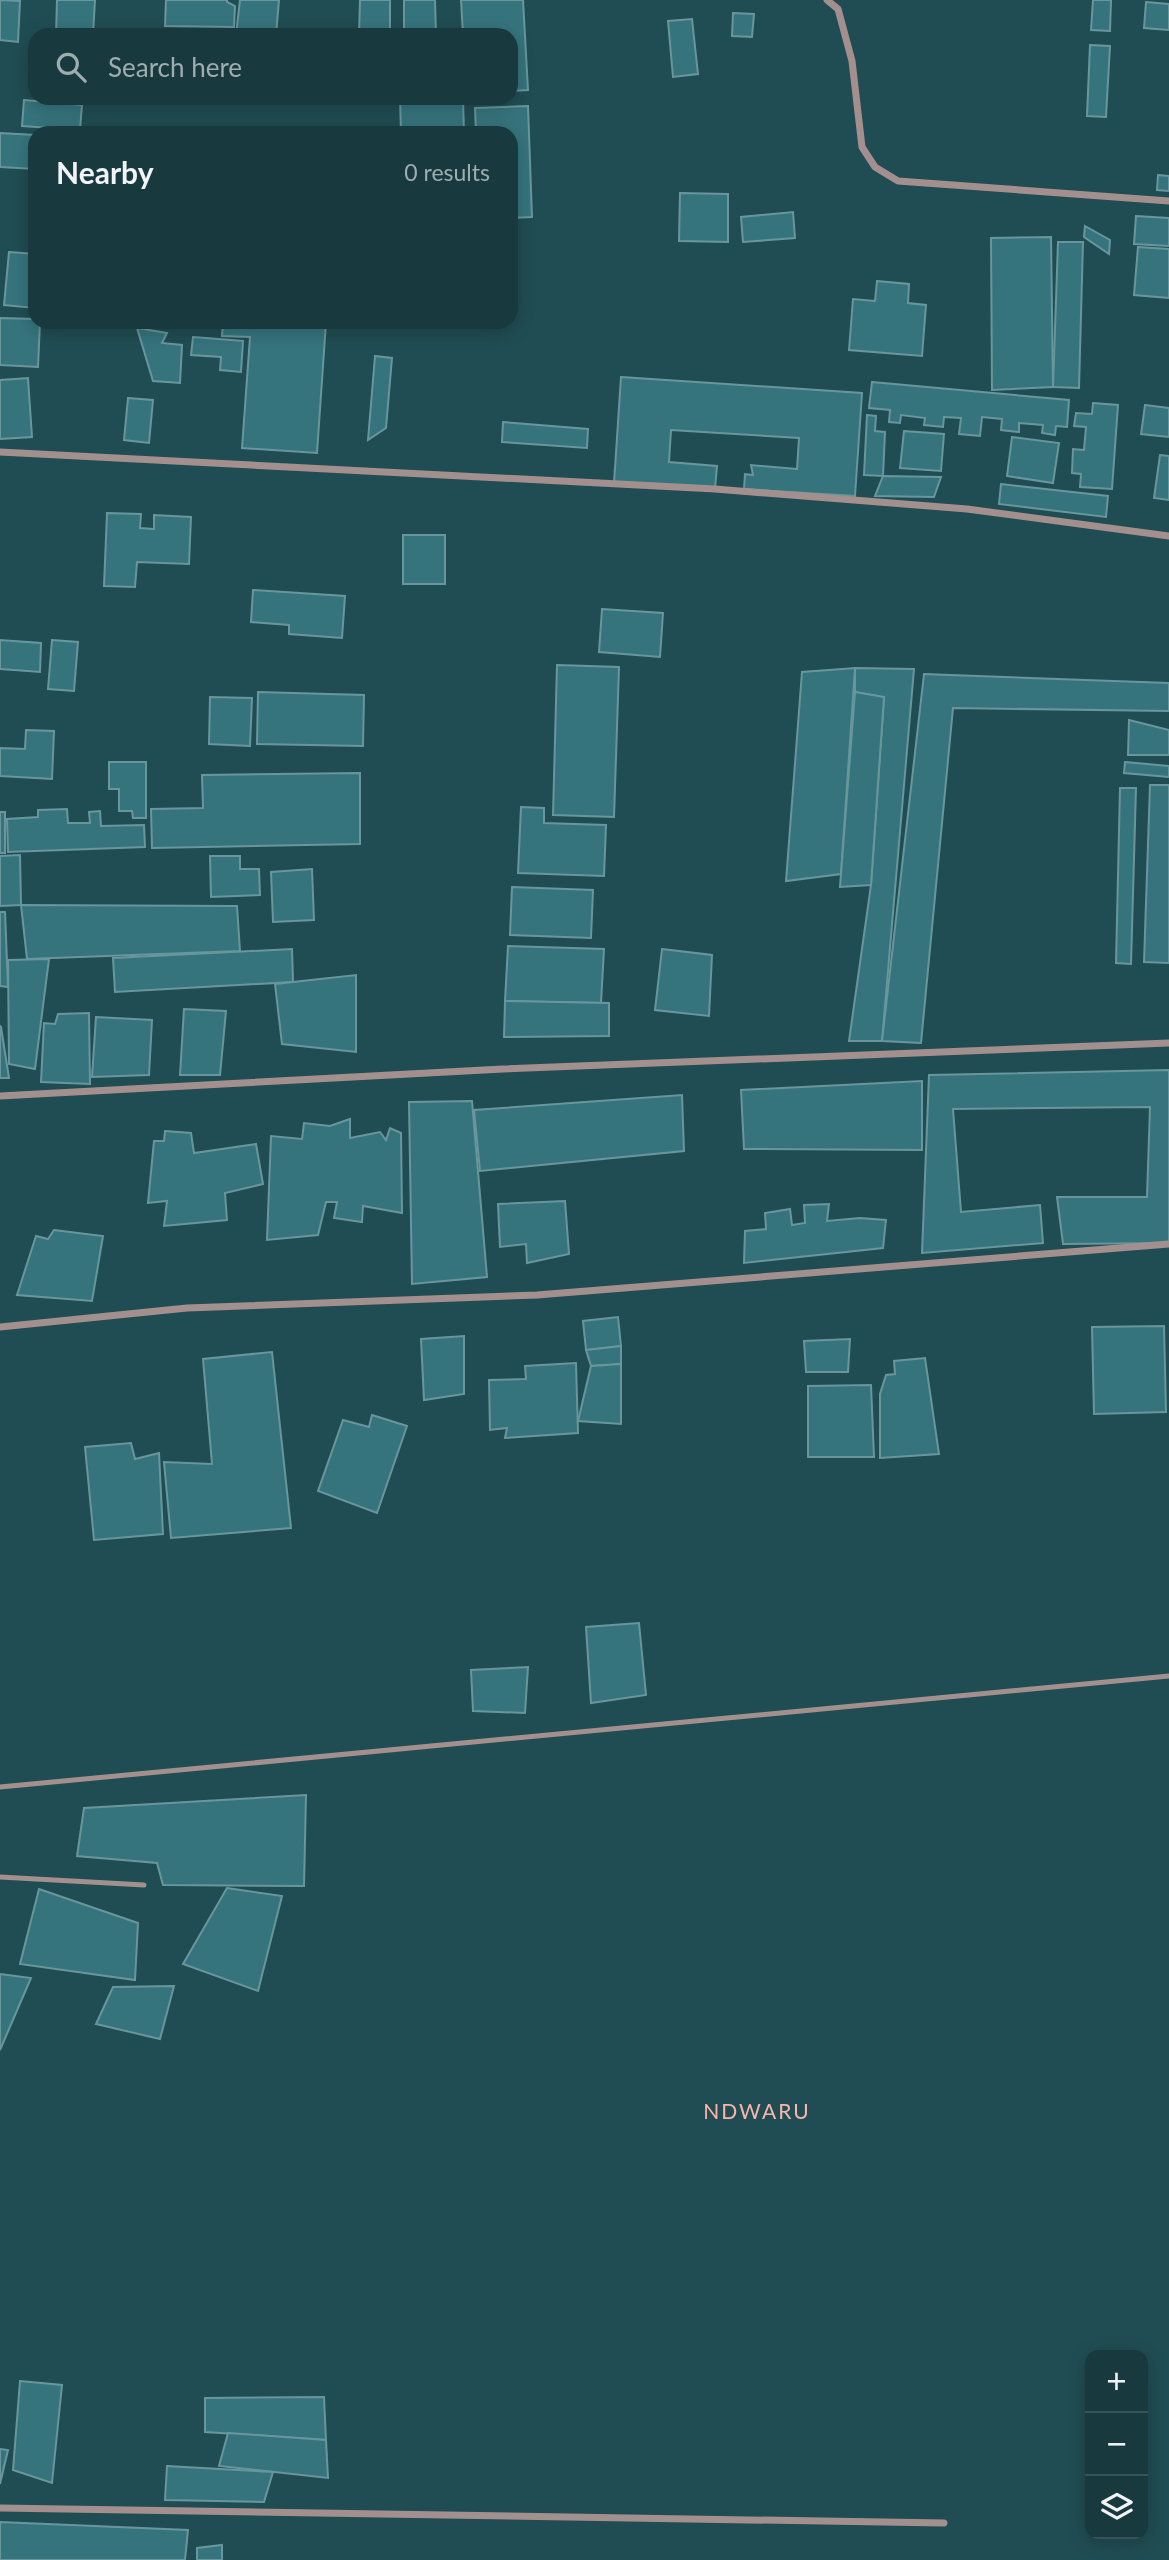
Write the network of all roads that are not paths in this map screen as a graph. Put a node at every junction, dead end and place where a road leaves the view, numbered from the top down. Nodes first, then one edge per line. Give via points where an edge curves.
1 (827, 0) edge
2 (1169, 201) edge
3 (0, 452) edge
4 (1169, 536) edge
5 (1169, 1043) edge
6 (0, 1096) edge
7 (1169, 1244) edge
8 (0, 1327) edge
9 (1169, 1676) edge
10 (0, 1787) edge
11 (0, 1877) edge
12 (144, 1885) dead end
13 (0, 2508) edge
14 (944, 2523) dead end

1 - 2 street via 838,9 852,61 862,147 875,167 898,181
3 - 4 street via 715,489 967,509
5 - 6 street via 503,1069
7 - 8 street via 537,1295 187,1308
9 - 10 lane
11 - 12 lane
13 - 14 street

